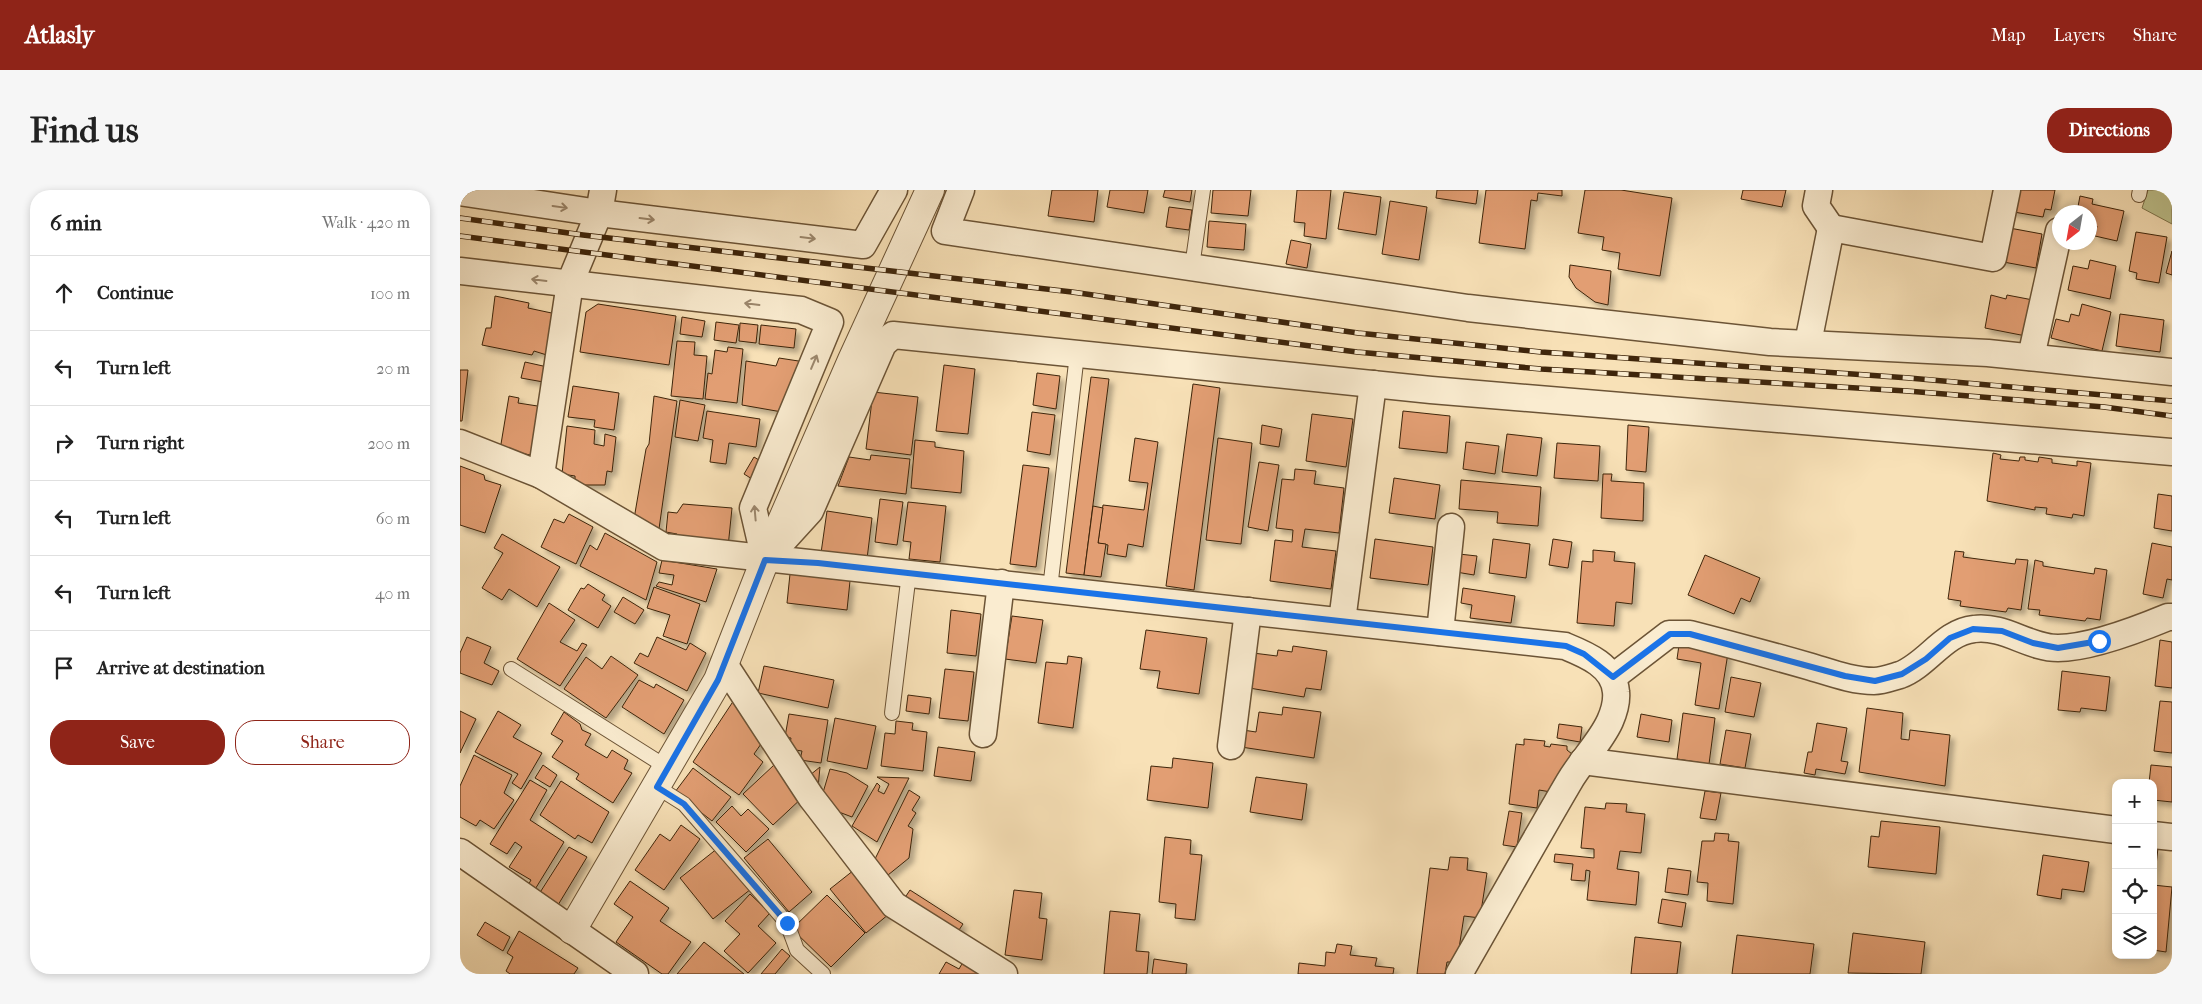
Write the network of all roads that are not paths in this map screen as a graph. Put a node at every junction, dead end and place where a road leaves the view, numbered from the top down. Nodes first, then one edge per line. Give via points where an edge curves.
1 (894, 190) edge
2 (930, 190) edge
3 (961, 190) edge
4 (1203, 190) edge
5 (1819, 190) edge
6 (2007, 190) edge
7 (460, 192) edge
8 (601, 201) edge
9 (1831, 228) junction
10 (2054, 250) edge
11 (1192, 267) junction
12 (460, 271) edge
13 (570, 283) junction
14 (1808, 343) junction
15 (1077, 354) junction
16 (2031, 358) junction
17 (2172, 372) edge
18 (1373, 384) junction
19 (460, 443) edge
20 (2172, 452) edge
21 (541, 475) junction
22 (1451, 527) dead end
23 (765, 560) junction
24 (908, 573) junction
25 (1001, 583) junction
26 (1050, 589) junction
27 (1238, 610) junction
28 (2172, 617) edge
29 (1342, 621) junction
30 (1440, 632) junction
31 (724, 664) junction
32 (511, 669) dead end
33 (1613, 677) junction
34 (892, 712) dead end
35 (983, 734) dead end
36 (1222, 744) dead end
37 (1583, 761) junction
38 (662, 778) junction
39 (2112, 829) edge
40 (2157, 836) edge
41 (2172, 838) edge
42 (460, 852) edge
43 (572, 930) junction
44 (635, 974) edge
45 (823, 974) edge
46 (1004, 974) edge
47 (1459, 974) edge

8 -> 1 street via 863,245
2 - 23 street
3 - 11 street via 945,231
4 - 11 lane
5 - 9 street via 1816,206
6 - 9 street via 1993,258
7 -> 8 street
8 - 13 street
9 - 14 street
10 - 16 street
11 - 14 street via 1468,308 1770,342
13 -> 12 street
13 - 21 street
23 -> 13 street via 753,508 830,322 801,310
14 - 16 street
15 - 18 street
15 - 23 street via 893,335 883,344 810,511
15 - 26 lane
16 - 17 street
18 - 20 street
18 - 29 street
19 - 21 street
21 - 23 street via 664,548
22 - 30 street
23 - 24 street
23 - 31 street
24 - 25 street
24 - 34 lane
25 - 26 street
25 - 35 street
26 - 27 street
27 - 29 street
27 - 36 street
28 - 33 street via 2099,641 2058,648 2002,631 1973,629 1950,638 1902,674 1875,681 1845,676 1690,634 1670,634
29 - 30 street
30 - 33 street via 1566,646 1584,654
31 - 38 street
31 - 46 street via 811,797 894,905
32 - 38 lane
33 - 37 street via 1615,706 1609,722
37 - 39 street
37 - 47 street
38 - 43 street
38 - 45 lane via 787,923 797,950
40 - 41 street
42 - 43 street
43 - 44 street

